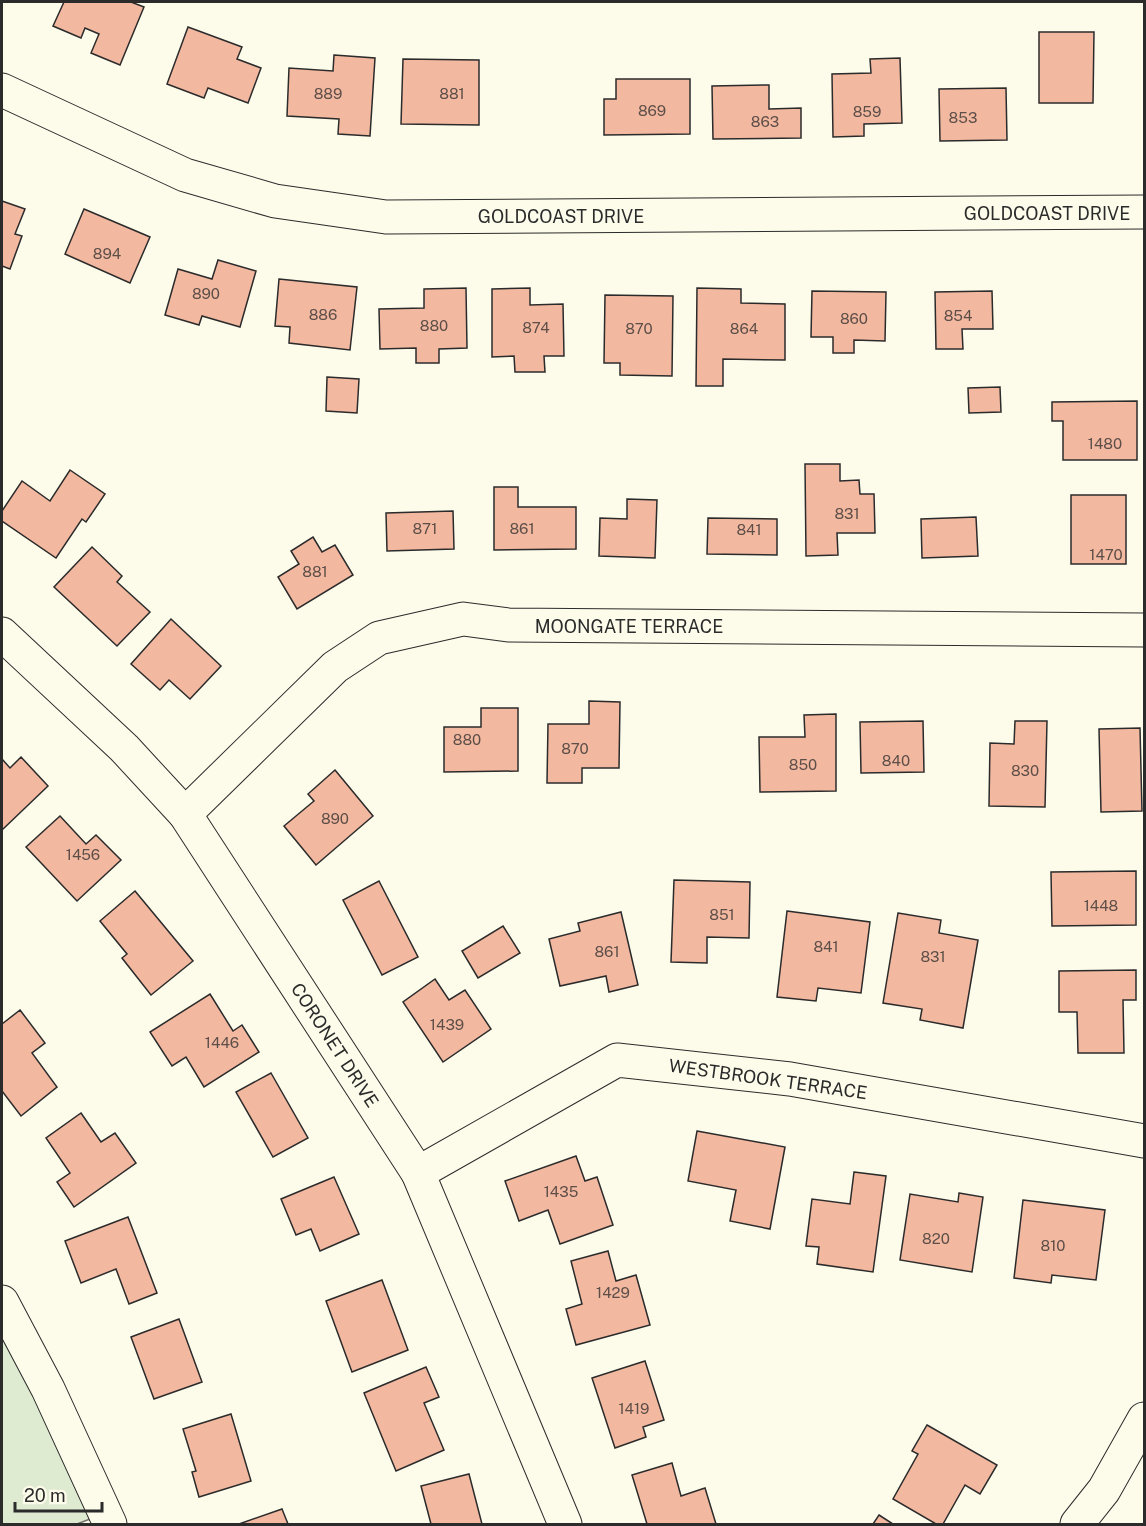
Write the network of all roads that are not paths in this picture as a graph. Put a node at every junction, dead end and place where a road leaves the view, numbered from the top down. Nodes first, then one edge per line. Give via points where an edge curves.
1 (2, 90) edge
2 (1144, 212) edge
3 (1144, 630) edge
4 (2, 634) edge
5 (185, 814) junction
6 (1144, 1141) edge
7 (418, 1173) junction
8 (2, 1302) edge
9 (1144, 1419) edge
10 (110, 1524) edge
11 (565, 1524) edge
12 (1077, 1524) edge

1 - 2 street, GOLDCOAST DRIVE via 185,175 275,201 386,217
3 - 5 street, MOONGATE TERRACE via 508,625 463,619 380,638 334,668
4 - 5 street, CORONET DRIVE via 124,748
5 - 7 street, CORONET DRIVE
6 - 7 street, WESTBROOK TERRACE via 790,1079 617,1060
7 - 11 street, CORONET DRIVE
8 - 10 street via 48,1389
9 - 12 street via 1104,1490

